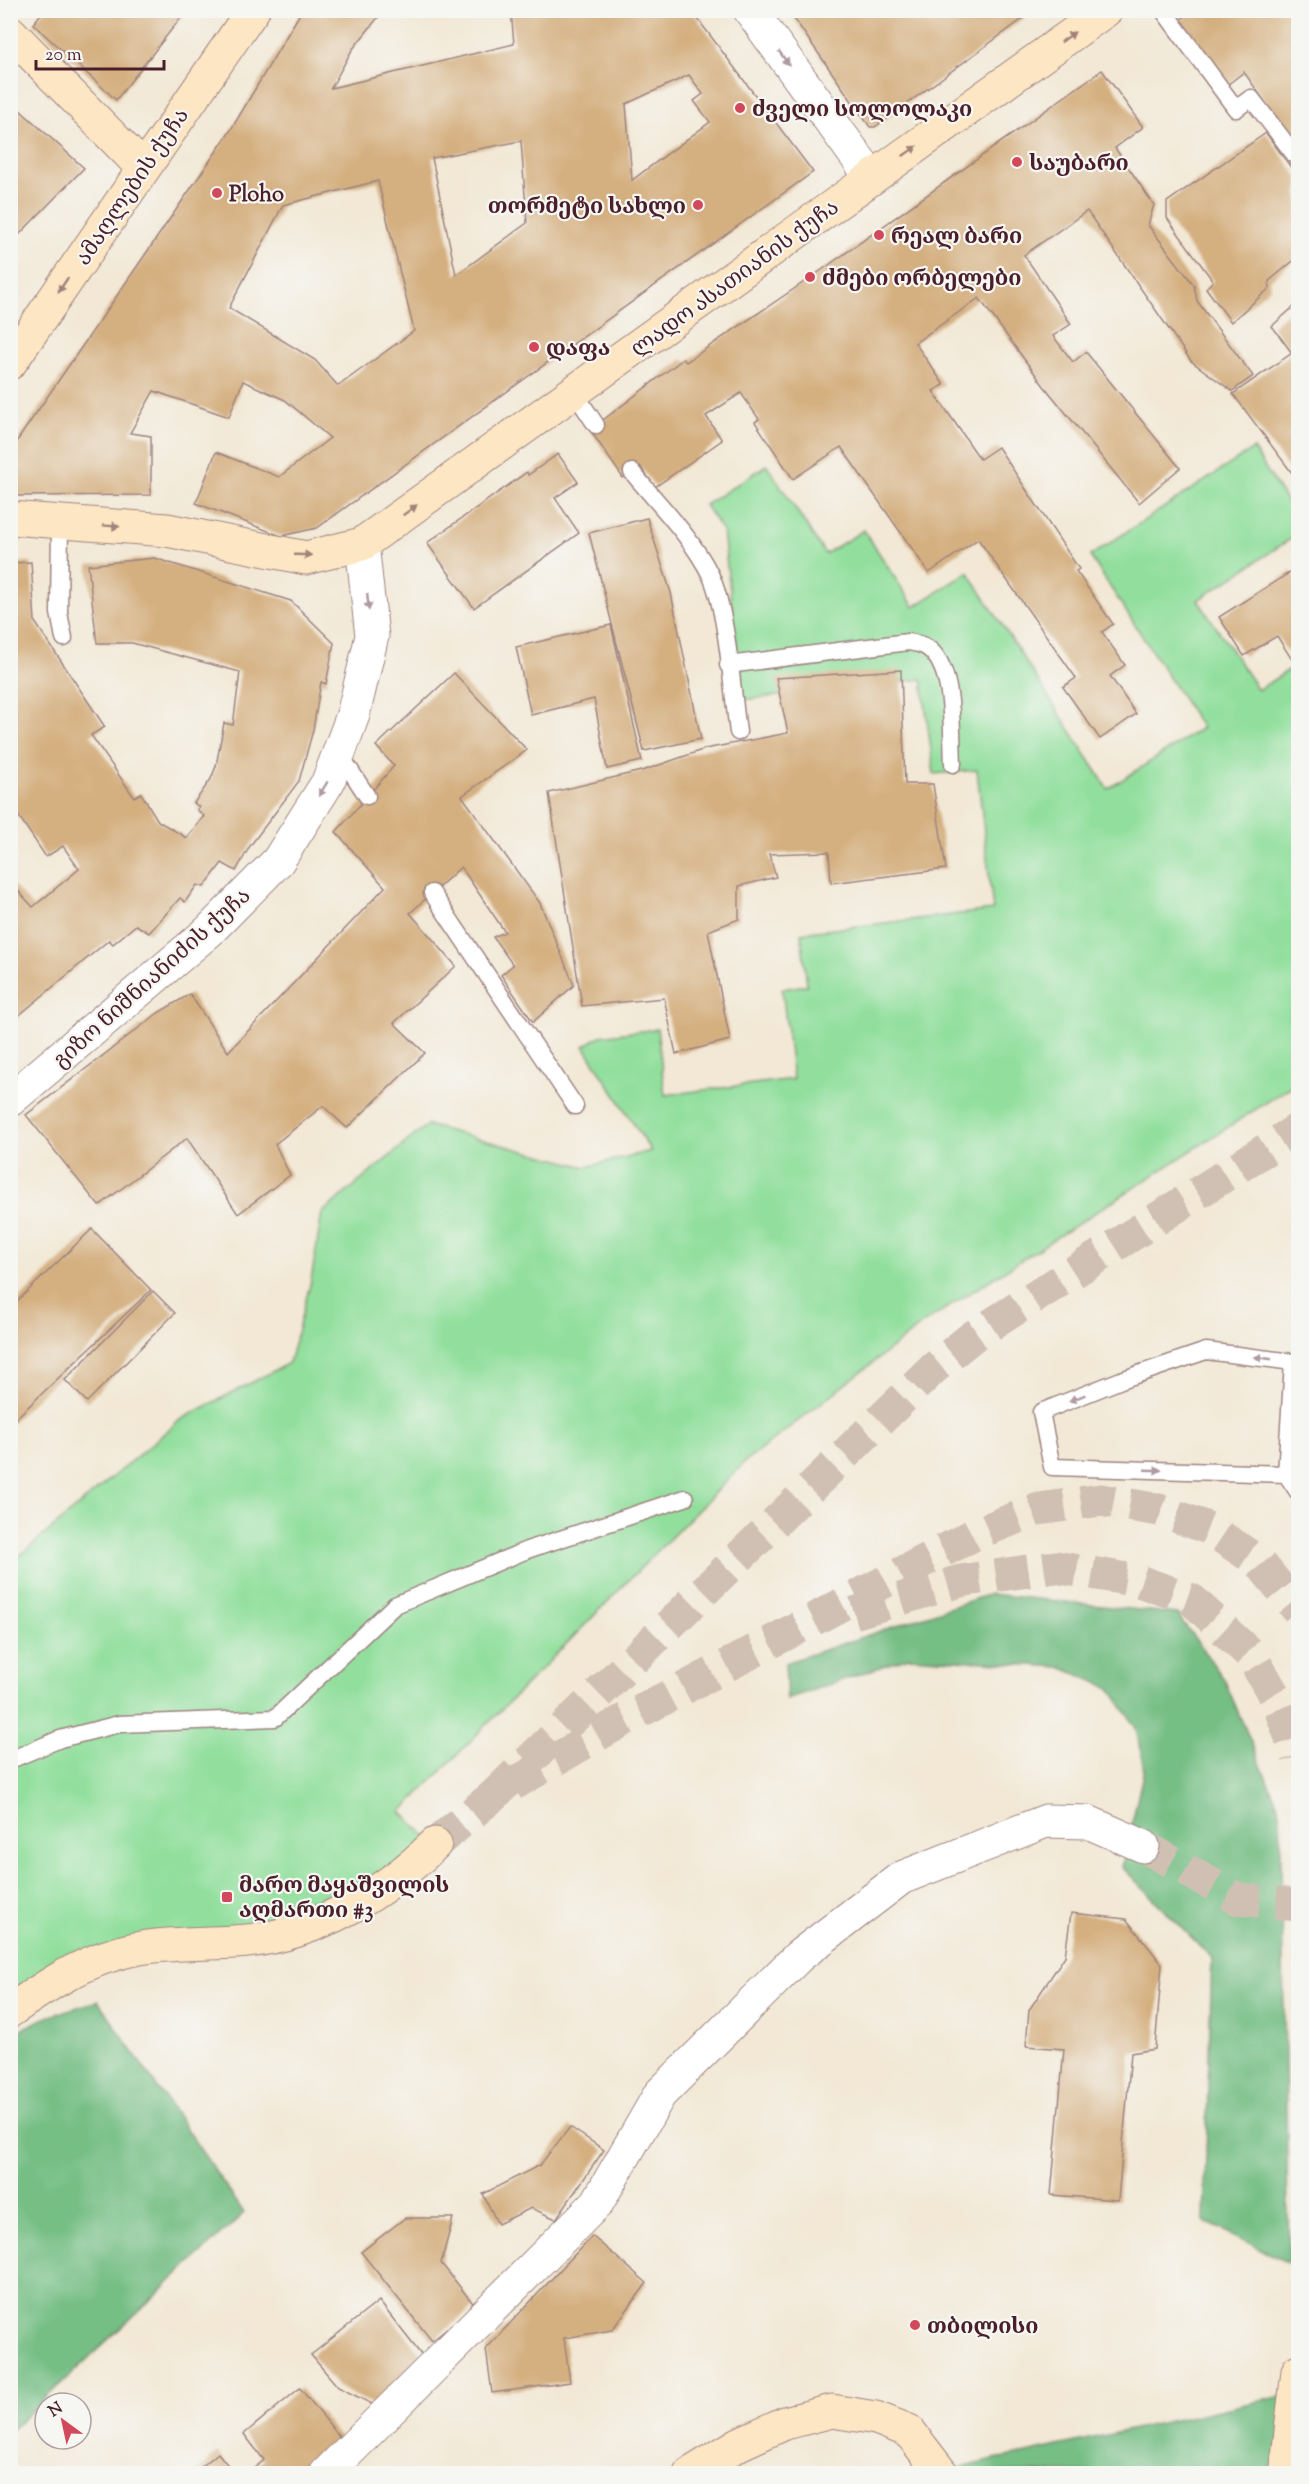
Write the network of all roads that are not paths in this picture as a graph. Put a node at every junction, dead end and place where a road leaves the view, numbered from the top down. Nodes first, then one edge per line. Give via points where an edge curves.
1 (253, 10) edge
2 (750, 10) edge
3 (1106, 10) edge
4 (1163, 10) edge
5 (10, 32) edge
6 (1299, 159) edge
7 (142, 167) junction
8 (872, 178) junction
9 (10, 363) edge
10 (574, 392) junction
11 (596, 424) dead end
12 (632, 472) dead end
13 (10, 518) edge
14 (60, 522) junction
15 (362, 544) junction
16 (64, 638) dead end
17 (728, 665) junction
18 (738, 732) dead end
19 (339, 753) junction
20 (953, 764) dead end
21 (368, 796) dead end
22 (432, 892) dead end
23 (10, 1100) edge
24 (575, 1106) dead end
25 (1296, 1356) edge
26 (1286, 1474) junction
27 (1299, 1492) edge
28 (685, 1498) dead end
29 (10, 1760) edge
30 (435, 1844) tunnel mouth
31 (1143, 1846) tunnel mouth
32 (10, 2010) edge
33 (1299, 2371) edge
34 (326, 2474) edge
35 (690, 2474) edge
36 (942, 2474) edge
37 (1286, 2474) edge

1 - 7 main road, ამაღლების ქუჩა
2 -> 8 street
8 -> 3 main road, ლადო ასათიანის ქუჩა
4 - 6 lane via 1236,109 1251,98
5 - 7 main road
7 -> 9 main road, ამაღლების ქუჩა
8 - 10 main road, ლადო ასათიანის ქუჩა
10 - 11 lane
15 -> 10 main road, ლადო ასათიანის ქუჩა
12 - 17 lane via 695,549 711,575
13 - 14 main road
14 -> 15 main road via 167,530 306,558
14 - 16 lane via 59,614
15 -> 19 street, გიზო ნიშნიანიძის ქუჩა via 372,636
17 - 18 lane
17 - 20 lane via 908,642 927,648 943,667 948,687
19 - 21 lane
19 -> 23 street, გიზო ნიშნიანიძის ქუჩა via 328,782 278,861 208,932
22 - 24 lane
25 - 26 lane
25 -> 26 lane via 1206,1351 1041,1412 1052,1467
26 - 27 lane
28 - 29 lane via 527,1550 395,1605 275,1718 119,1724 60,1739
30 - 32 main road via 407,1871 365,1899 289,1933 250,1941 117,1953 66,1975
31 - 34 street via 1088,1822 1046,1821 901,1878 800,1956 660,2094 597,2203
33 - 37 main road
35 - 36 main road via 739,2444 784,2423 832,2411 876,2418 909,2431

